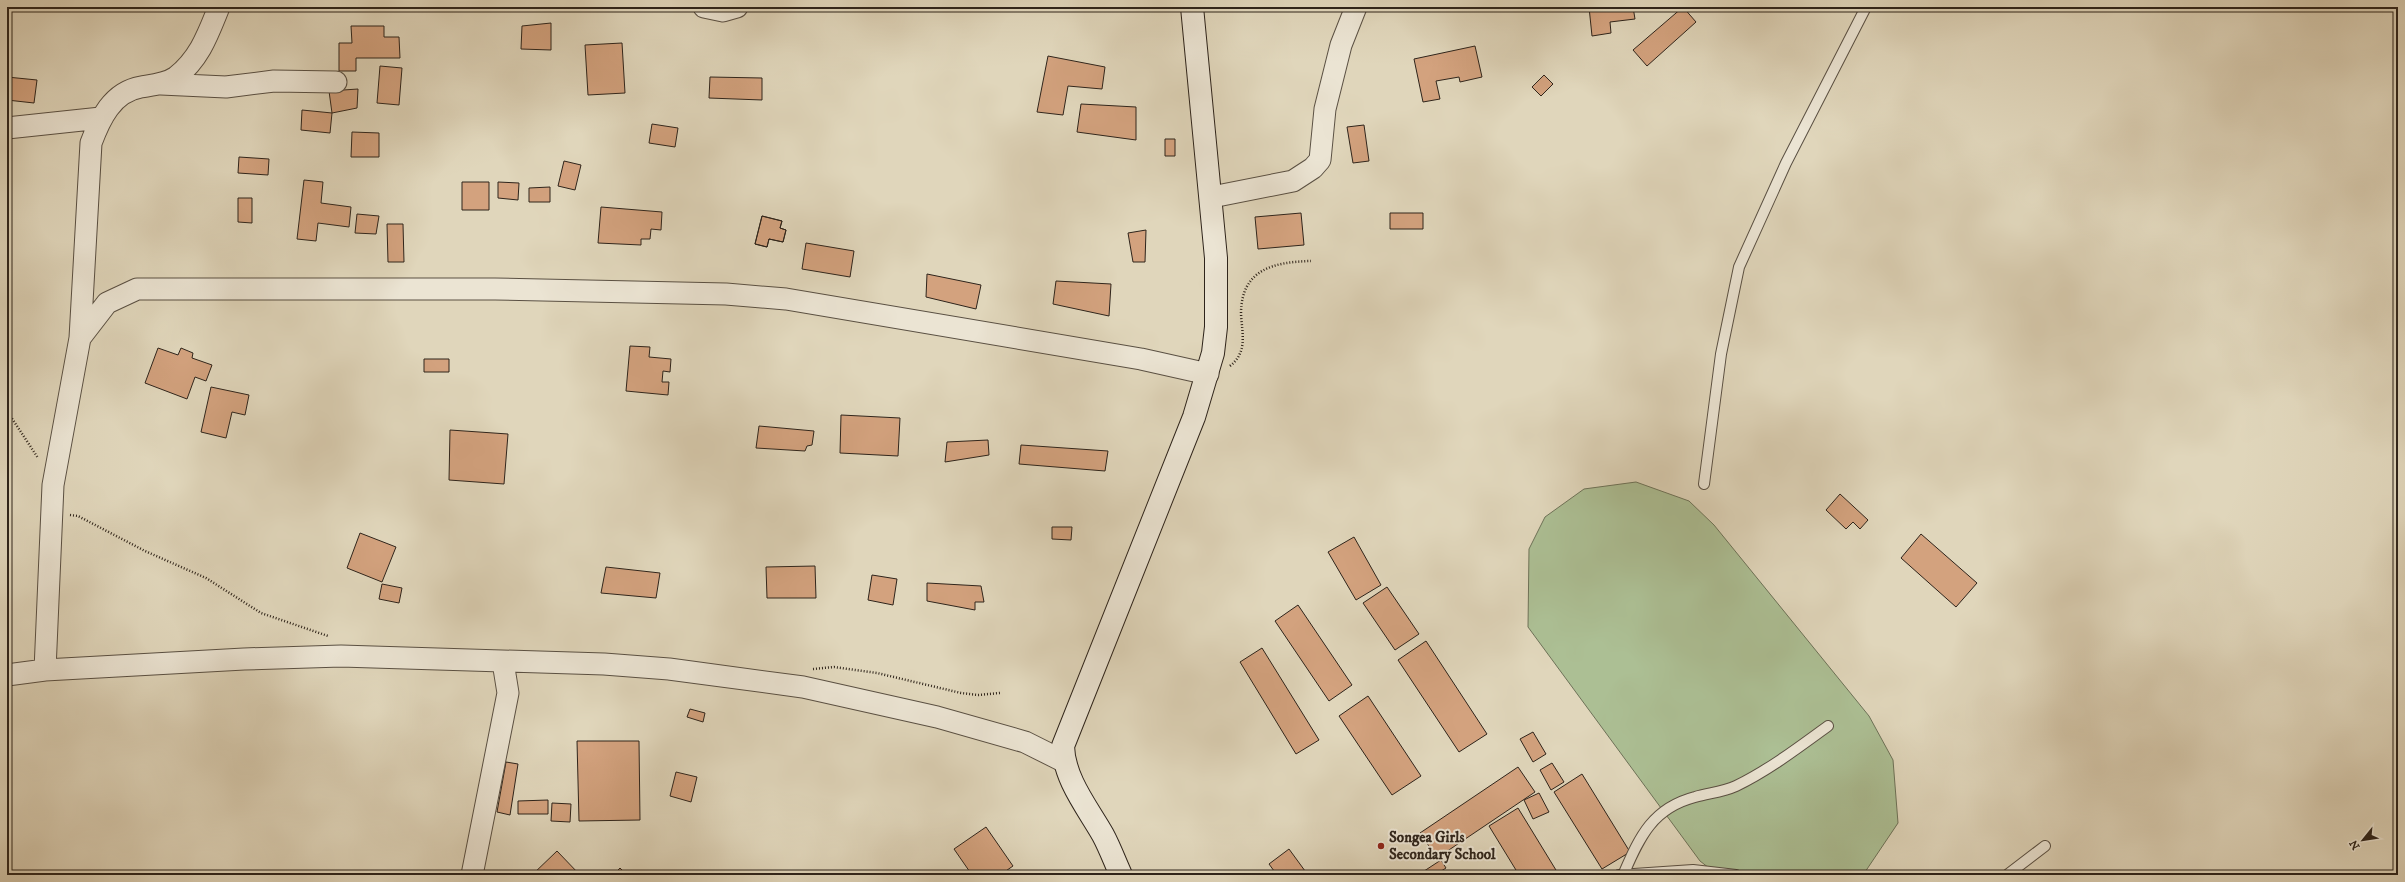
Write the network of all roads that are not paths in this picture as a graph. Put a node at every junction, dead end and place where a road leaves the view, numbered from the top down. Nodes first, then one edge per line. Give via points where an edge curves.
1 (219, 7) edge
2 (704, 7) edge
3 (737, 7) edge
4 (1192, 7) edge
5 (1866, 7) edge
6 (1352, 9) edge
7 (336, 82) dead end
8 (160, 84) junction
9 (101, 118) junction
10 (7, 128) edge
11 (1212, 197) junction
12 (80, 338) junction
13 (1209, 373) junction
14 (1704, 484) dead end
15 (503, 662) junction
16 (45, 670) junction
17 (7, 675) edge
18 (1828, 726) dead end
19 (1063, 761) junction
20 (2045, 846) dead end
21 (1622, 874) edge
22 (472, 875) edge
23 (1121, 875) edge
24 (1736, 875) edge
25 (2007, 875) edge

1 - 8 street via 194,61 175,78
2 - 3 street via 723,11
4 - 11 street
5 - 14 lane via 1786,163 1739,267 1721,354
6 - 11 street via 1325,108 1320,160 1294,181
7 - 8 street via 274,81 226,87
8 - 9 street via 132,88 116,98
9 - 10 street
9 - 12 street via 91,143
11 - 13 street via 1216,258 1216,327
12 - 13 street via 107,303 137,289 487,289 726,294 786,299 1141,359
12 - 16 street via 53,485
13 - 19 street via 1178,460 1068,732 1063,746
15 - 16 street via 341,656 244,658
15 - 19 street via 604,664 669,669 803,687 937,717 1025,742
15 - 22 street via 508,693
16 - 17 street
18 - 21 lane via 1757,775 1721,792 1675,804 1653,819
19 - 23 street via 1069,777 1104,837
20 - 25 lane
21 - 24 lane via 1693,870

